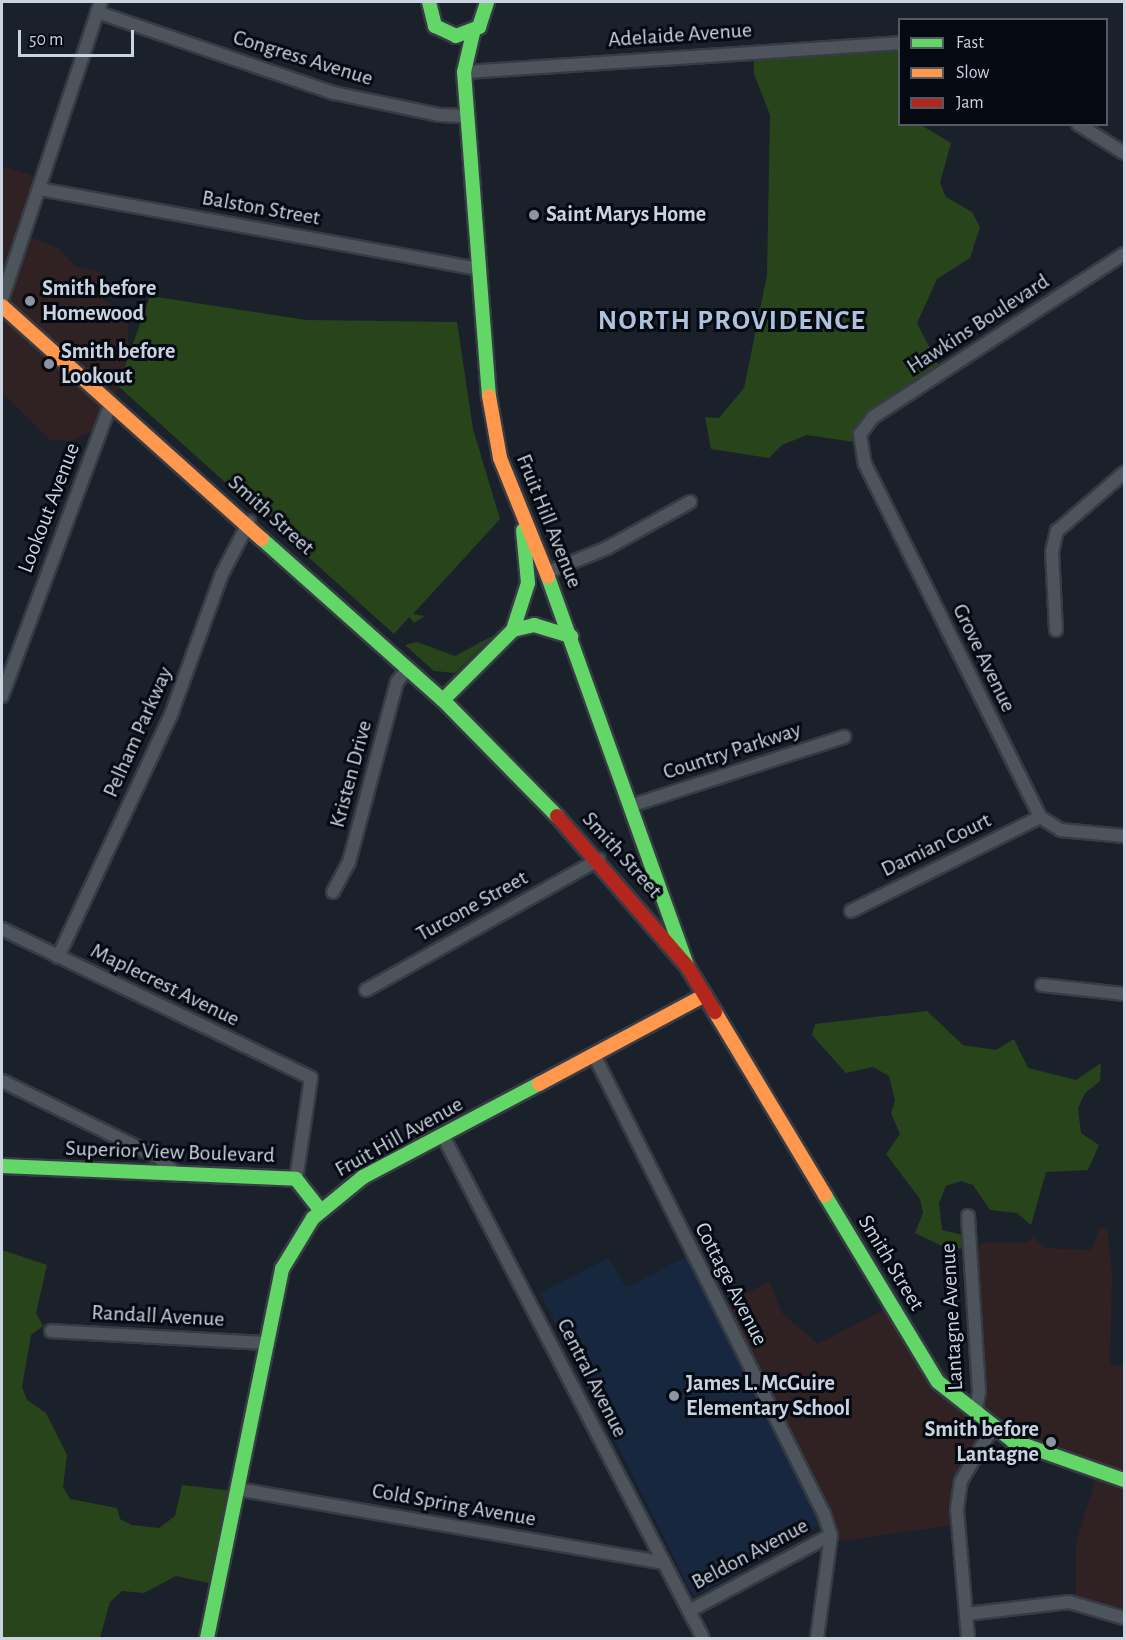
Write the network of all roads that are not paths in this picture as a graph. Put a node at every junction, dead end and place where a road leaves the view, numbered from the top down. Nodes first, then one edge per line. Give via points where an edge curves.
1 (412, 2) edge
2 (429, 2) edge
3 (486, 2) edge
4 (502, 2) edge
5 (99, 7) edge
6 (430, 19) junction
7 (484, 20) junction
8 (473, 33) junction
9 (448, 35) junction
10 (898, 43) edge
11 (464, 72) junction
12 (468, 116) junction
13 (1081, 126) edge
14 (1125, 153) edge
15 (39, 189) junction
16 (1125, 254) edge
17 (475, 268) junction
18 (2, 298) edge
19 (2, 306) edge
20 (111, 404) junction
21 (860, 434) joint
22 (1125, 473) edge
23 (690, 502) dead end
24 (522, 521) junction
25 (249, 522) junction
26 (548, 572) junction
27 (513, 630) junction
28 (1056, 630) dead end
29 (572, 636) junction
30 (408, 668) junction
31 (2, 696) edge
32 (443, 700) junction
33 (844, 738) dead end
34 (633, 805) junction
35 (1040, 817) junction
36 (1125, 836) edge
37 (599, 859) junction
38 (333, 892) dead end
39 (850, 910) dead end
40 (2, 929) edge
41 (58, 957) junction
42 (687, 966) junction
43 (1042, 985) dead end
44 (366, 990) dead end
45 (1125, 994) edge
46 (705, 995) junction
47 (594, 1055) junction
48 (2, 1081) edge
49 (443, 1136) junction
50 (2, 1166) edge
51 (173, 1171) junction
52 (296, 1179) junction
53 (320, 1210) junction
54 (968, 1216) dead end
55 (51, 1331) dead end
56 (263, 1343) junction
57 (975, 1415) junction
58 (992, 1429) junction
59 (1125, 1480) edge
60 (237, 1489) junction
61 (831, 1535) junction
62 (664, 1563) junction
63 (689, 1611) junction
64 (966, 1614) junction
65 (1125, 1618) edge
66 (207, 1638) edge
67 (703, 1638) edge
68 (817, 1638) edge
69 (968, 1638) edge

1 - 6 main road
2 - 6 main road
3 - 7 main road
4 - 7 main road
5 - 12 street, Congress Avenue via 334,93
5 - 15 street
6 - 9 main road
7 - 8 main road
8 - 9 main road
8 - 11 main road, Fruit Hill Avenue
9 - 11 main road, Fruit Hill Avenue
10 - 11 street, Adelaide Avenue
11 - 12 main road, Fruit Hill Avenue
12 - 17 main road, Fruit Hill Avenue
13 - 14 street
15 - 17 street, Balston Street
15 - 18 street
16 - 21 street, Hawkins Boulevard via 873,417
17 - 24 main road, Fruit Hill Avenue via 491,419
19 - 20 main road, Smith Street
20 - 25 main road, Smith Street
20 - 31 street, Lookout Avenue
21 - 35 street, Grove Avenue via 865,464
22 - 28 street via 1075,512 1054,540
23 - 26 street via 608,548
24 - 26 main road, Fruit Hill Avenue
24 - 27 main road via 528,583
25 - 30 main road, Smith Street
25 - 41 street, Pelham Parkway via 222,574 172,712
26 - 29 main road, Fruit Hill Avenue
27 - 29 main road via 534,625
27 - 32 main road
29 - 34 main road, Fruit Hill Avenue
30 - 32 main road, Smith Street
30 - 38 street, Kristen Drive via 397,682 349,862
32 - 37 main road, Smith Street
33 - 34 street, Country Parkway
34 - 42 main road, Fruit Hill Avenue
35 - 36 street via 1061,830
35 - 39 street, Damian Court
37 - 42 main road, Smith Street
37 - 44 street, Turcone Street
40 - 41 street, Maplecrest Avenue
41 - 52 street, Maplecrest Avenue via 311,1078
42 - 46 main road, Smith Street
43 - 45 street
46 - 47 main road, Fruit Hill Avenue
46 - 57 main road, Smith Street via 929,1368
47 - 49 main road, Fruit Hill Avenue
47 - 61 street, Cottage Avenue via 808,1479
48 - 51 street via 158,1157
49 - 53 main road, Fruit Hill Avenue via 357,1181
49 - 62 street, Central Avenue
50 - 51 main road, Superior View Boulevard
51 - 52 main road, Superior View Boulevard
52 - 53 main road, Superior View Boulevard
53 - 56 main road, Fruit Hill Avenue via 282,1269
54 - 57 street, Lantagne Avenue via 979,1392
55 - 56 street, Randall Avenue
56 - 60 main road, Fruit Hill Avenue
57 - 58 main road, Smith Street
58 - 59 main road, Smith Street via 1034,1450
58 - 64 street via 959,1493
60 - 62 street, Cold Spring Avenue
60 - 66 main road, Fruit Hill Avenue
61 - 63 street, Beldon Avenue
61 - 68 street
62 - 63 street, Central Avenue
63 - 67 street, Central Avenue
64 - 65 street via 1069,1602
64 - 69 street

